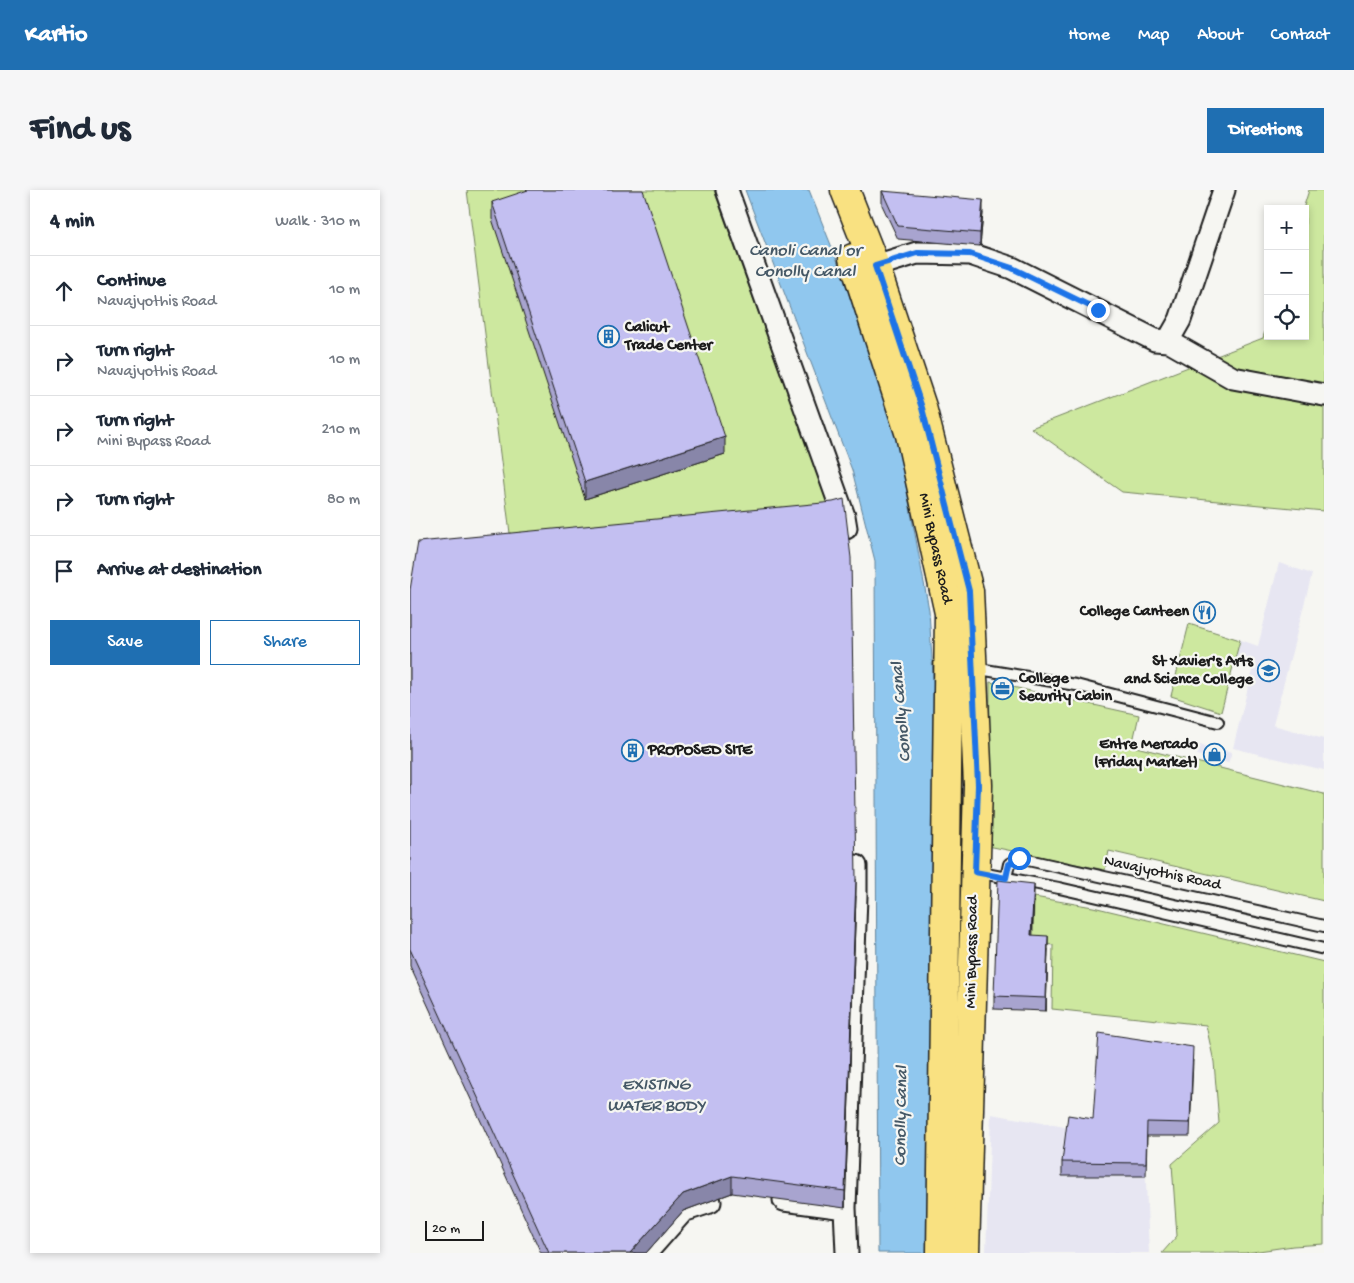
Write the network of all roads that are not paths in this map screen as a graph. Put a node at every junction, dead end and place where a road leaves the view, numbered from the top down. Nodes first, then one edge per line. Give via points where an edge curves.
1 (727, 190) edge
2 (828, 190) edge
3 (845, 190) edge
4 (1224, 190) edge
5 (875, 266) junction
6 (1168, 341) junction
7 (1324, 395) edge
8 (848, 546) edge
9 (972, 668) junction
10 (1218, 722) dead end
11 (855, 847) edge
12 (975, 872) junction
13 (1006, 878) junction
14 (1324, 926) edge
15 (1324, 949) edge
16 (732, 1194) edge
17 (760, 1197) edge
18 (845, 1208) junction
19 (646, 1253) edge
20 (847, 1253) edge
21 (941, 1253) edge
22 (966, 1253) edge

1 - 8 street via 844,516
2 - 21 main road, Mini Bypass Road via 910,435 949,613
3 - 5 main road, Mini Bypass Road
4 - 6 street via 1180,320
5 - 6 street via 917,253 970,254 1012,268 1155,340
5 - 9 main road, Mini Bypass Road via 922,408 969,591
6 - 7 street via 1232,378
9 - 10 lane via 1076,685
9 - 12 main road, Mini Bypass Road via 978,785
11 - 18 street
12 - 13 lane
12 - 22 main road, Mini Bypass Road
13 - 14 lane, Navajyothis Road via 1009,864 1019,858
13 - 15 lane
16 - 19 street via 683,1211
17 - 18 street
18 - 20 street

